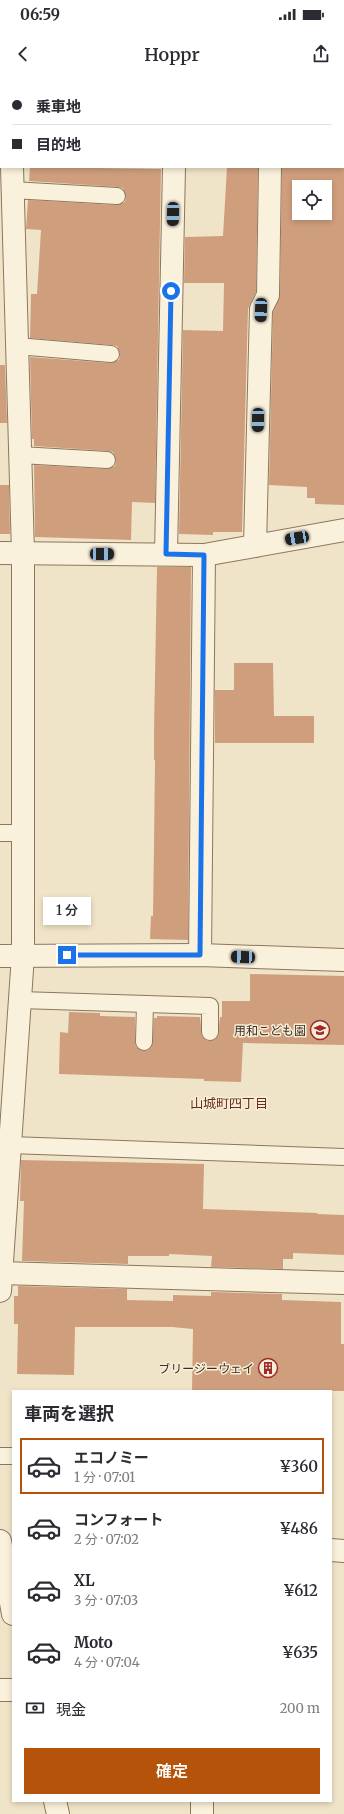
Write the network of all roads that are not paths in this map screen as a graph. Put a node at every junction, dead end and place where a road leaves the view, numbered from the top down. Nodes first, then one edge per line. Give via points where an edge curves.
1 (12, 168) edge
2 (174, 168) edge
3 (270, 168) edge
4 (12, 190) junction
5 (117, 196) dead end
6 (17, 346) junction
7 (111, 354) dead end
8 (20, 455) junction
9 (106, 460) dead end
10 (344, 530) edge
11 (255, 546) junction
12 (0, 553) edge
13 (23, 553) junction
14 (166, 554) junction
15 (204, 555) junction
16 (0, 833) edge
17 (23, 833) junction
18 (200, 955) junction
19 (0, 956) edge
20 (23, 956) junction
21 (344, 960) edge
22 (20, 1000) junction
23 (145, 1004) junction
24 (210, 1032) dead end
25 (144, 1042) dead end
26 (6, 1104) edge
27 (10, 1145) junction
28 (344, 1157) edge
29 (1, 1282) edge
30 (344, 1283) edge
31 (0, 1456) edge
32 (12, 1456) edge
33 (0, 1542) edge
34 (332, 1550) edge
35 (344, 1551) edge
36 (4, 1592) edge
37 (12, 1612) edge
38 (0, 1690) edge
39 (12, 1690) edge
40 (55, 1802) edge
41 (202, 1802) edge
42 (58, 1814) edge
43 (202, 1814) edge

1 - 4 street
2 - 14 street
3 - 11 street via 268,296 261,310
4 - 5 lane
4 - 6 street
6 - 7 lane
6 - 8 street
8 - 9 lane
8 - 13 street
10 - 11 street
11 - 15 street
12 - 13 street
13 - 14 street
13 - 17 street
14 - 15 street
15 - 18 street
16 - 17 lane
17 - 20 street
18 - 20 street
18 - 21 street
19 - 20 street
20 - 22 street
22 - 23 lane
22 - 26 street
23 - 24 lane via 210,1006
23 - 25 lane
26 - 27 street
27 - 28 lane
27 - 29 street
29 - 30 street
31 - 32 lane
33 - 36 street
34 - 35 street
36 - 37 street
38 - 39 street
40 - 42 street
41 - 43 street

